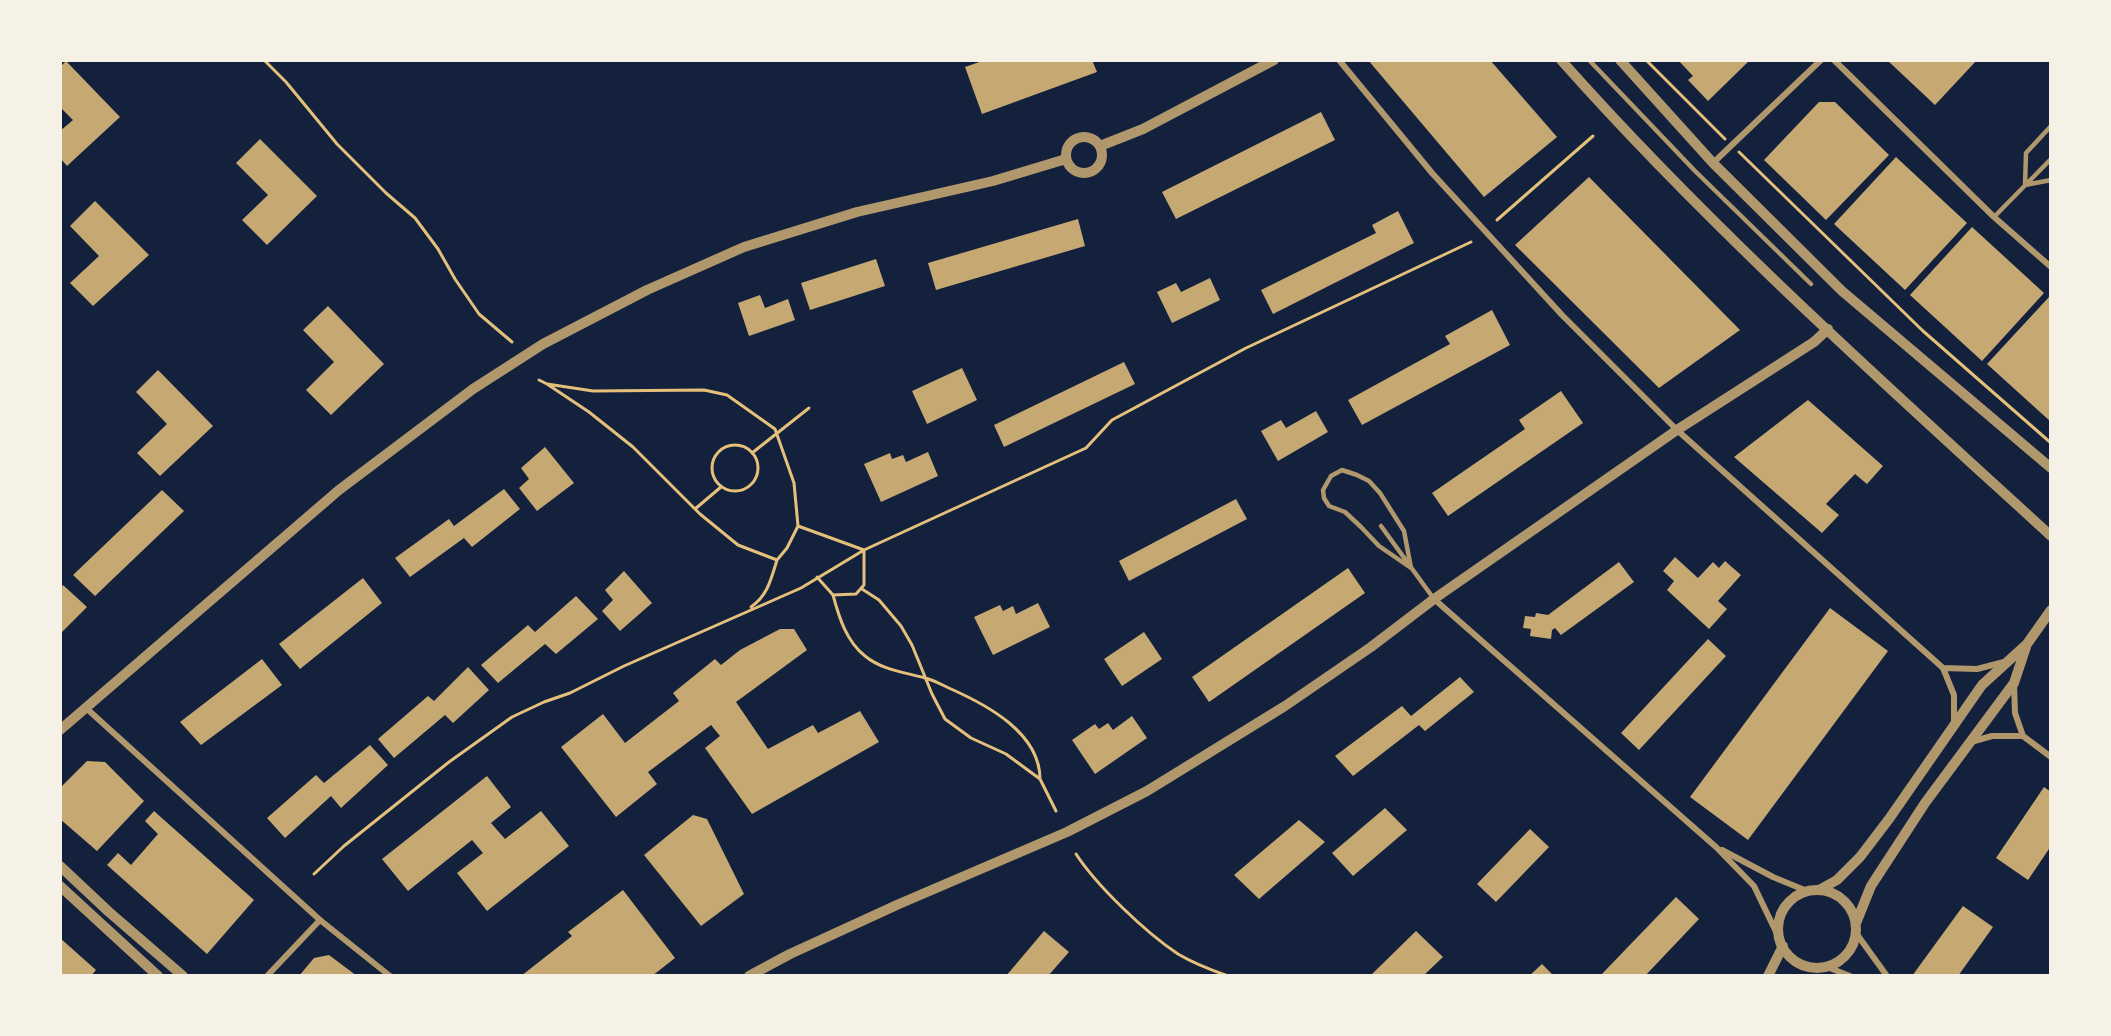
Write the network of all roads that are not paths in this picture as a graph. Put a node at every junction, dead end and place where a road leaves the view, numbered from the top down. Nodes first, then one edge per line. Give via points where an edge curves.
1 (1274, 60) edge
2 (1339, 60) edge
3 (1561, 60) edge
4 (1589, 60) edge
5 (1620, 60) edge
6 (1821, 60) edge
7 (1834, 60) edge
8 (2051, 126) edge
9 (1100, 146) junction
10 (1066, 159) junction
11 (2050, 160) edge
12 (1713, 163) junction
13 (2051, 180) edge
14 (2025, 184) junction
15 (1994, 217) junction
16 (2051, 267) edge
17 (1811, 284) dead end
18 (1828, 329) junction
19 (1677, 430) junction
20 (2051, 468) edge
21 (1381, 526) dead end
22 (2051, 536) edge
23 (1411, 568) junction
24 (1434, 599) junction
25 (2051, 610) edge
26 (2027, 644) junction
27 (2008, 661) junction
28 (1943, 668) junction
29 (2014, 683) junction
30 (86, 708) junction
31 (1954, 726) junction
32 (60, 730) edge
33 (2023, 736) junction
34 (1970, 743) junction
35 (2051, 757) edge
36 (1716, 847) junction
37 (60, 866) edge
38 (60, 886) edge
39 (1819, 890) junction
40 (1807, 891) junction
41 (320, 920) junction
42 (1856, 928) junction
43 (1781, 942) junction
44 (1824, 967) junction
45 (158, 976) edge
46 (183, 976) edge
47 (267, 976) edge
48 (390, 976) edge
49 (749, 976) edge
50 (1768, 976) edge
51 (1808, 976) edge
52 (1850, 976) edge
53 (1887, 976) edge

1 - 9 street via 1143,129
2 - 19 street via 1439,181 1562,315
3 - 18 street via 1704,211
4 - 17 lane
5 - 12 street
6 - 12 street
7 - 15 street
8 - 14 lane via 2026,153
9 - 10 street via 1081,137 1068,148
9 - 10 street via 1102,159 1090,172 1072,170
10 - 30 street via 993,182 857,212 744,247 647,290 543,344 473,389 339,490
11 - 14 lane
12 - 20 street via 1842,291
13 - 14 lane
14 - 15 lane
15 - 16 street
18 - 19 street via 1814,342
18 - 22 street
19 - 24 street
19 - 28 street
21 - 23 lane
23 - 23 lane via 1404,531 1380,493 1357,475 1342,470 1331,476 1323,490 1329,506 1344,513 1379,546
23 - 24 lane
24 - 36 street
24 - 49 street via 1295,699 1147,791 1067,832 879,913
25 - 26 street
26 - 27 street
26 - 29 street
27 - 28 street via 1977,669
27 - 31 street via 1982,685
28 - 31 street via 1954,695
29 - 33 street via 2015,713
29 - 34 street
30 - 32 street
30 - 41 street
31 - 39 street via 1860,857 1837,880
33 - 34 street via 1992,736
33 - 35 street
34 - 42 street via 1871,886
36 - 40 street
36 - 43 street via 1754,886
37 - 46 street
38 - 45 street
39 - 40 street
39 - 42 street via 1831,892 1848,904
40 - 43 street via 1795,896 1780,915
41 - 47 street
41 - 48 street
42 - 44 street via 1854,943 1847,954
42 - 53 street
43 - 44 street via 1796,962
43 - 50 street
44 - 51 street
44 - 52 street

